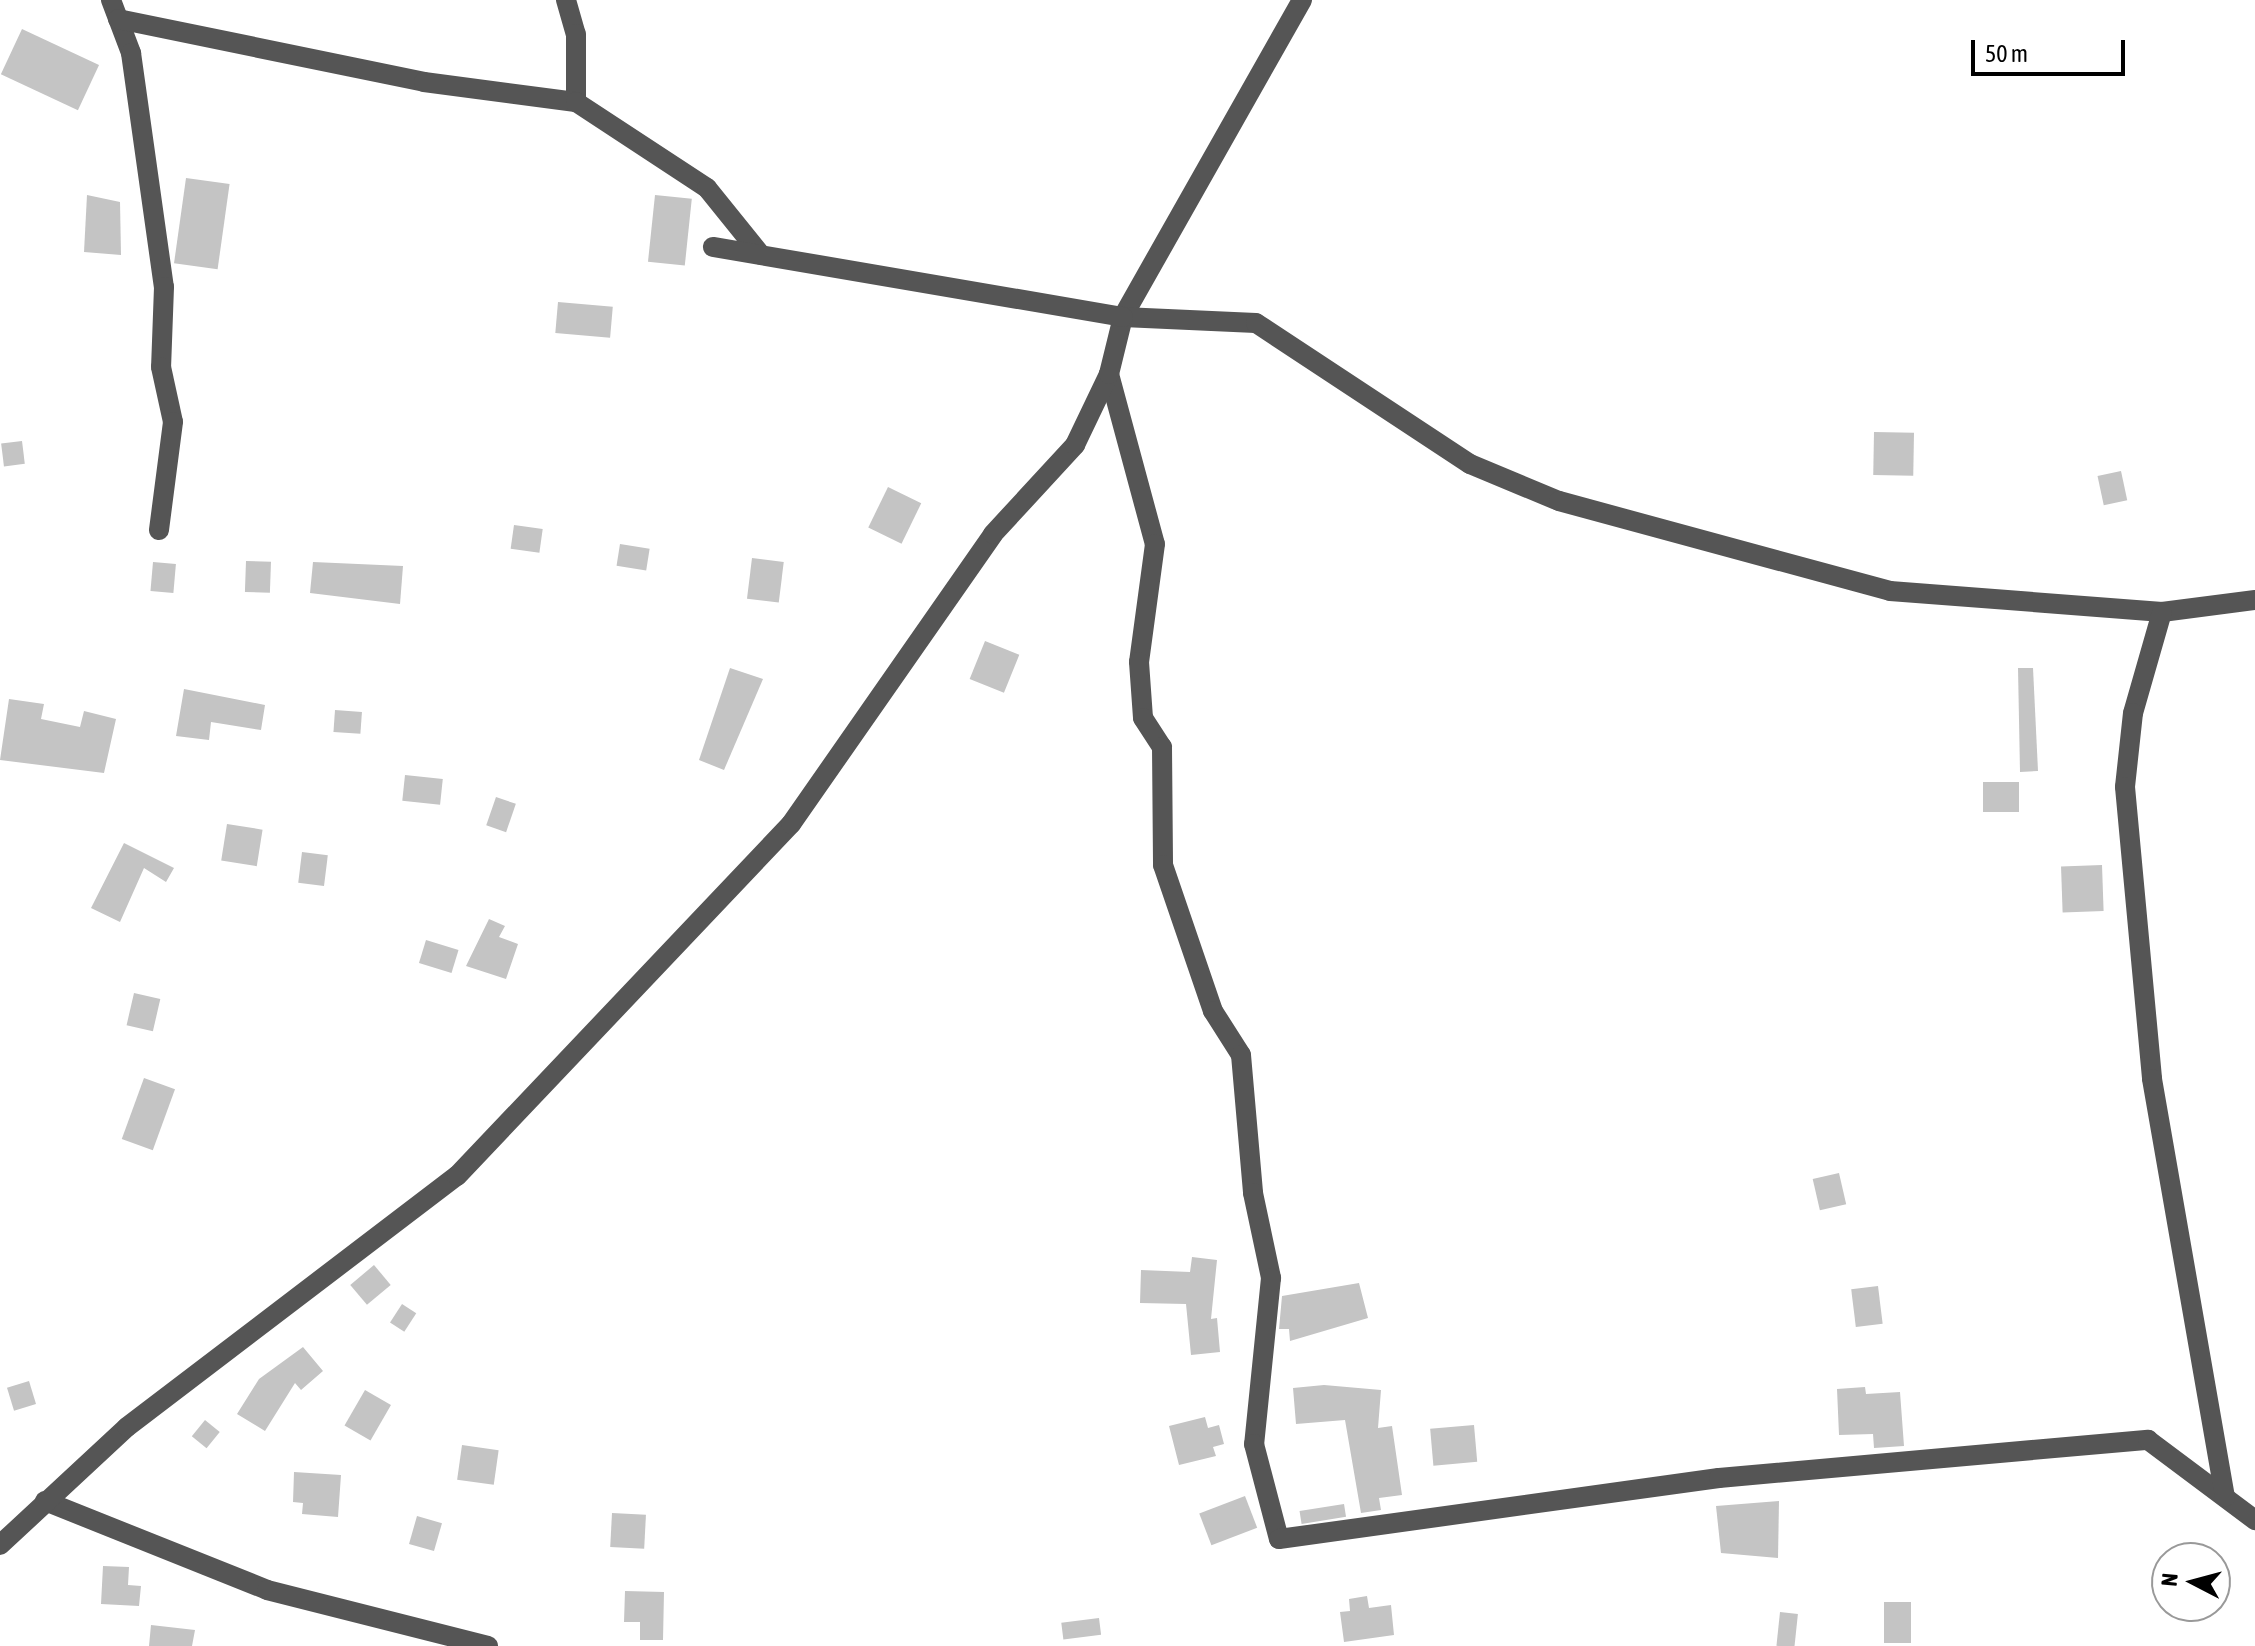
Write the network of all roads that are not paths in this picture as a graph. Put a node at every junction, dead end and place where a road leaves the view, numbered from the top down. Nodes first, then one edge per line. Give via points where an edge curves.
1 (566, 0) edge
2 (1302, 0) edge
3 (114, 10) edge
4 (576, 102) junction
5 (713, 247) dead end
6 (761, 255) junction
7 (1123, 317) junction
8 (1109, 374) junction
9 (159, 530) dead end
10 (2255, 600) edge
11 (2162, 612) junction
12 (2225, 1497) junction
13 (45, 1501) junction
14 (2255, 1520) edge
15 (0, 1545) edge
16 (488, 1646) edge

1 - 4 street via 576,34
2 - 7 street
3 - 4 street via 424,82
3 - 9 street via 148,149 164,287 161,367 173,422
4 - 6 street via 707,188
5 - 6 street
6 - 7 street
7 - 8 street
7 - 11 street via 1256,323 1470,464 1559,501 1890,591
8 - 12 street via 1155,544 1139,662 1143,718 1162,747 1163,865 1213,1011 1241,1055 1253,1193 1271,1278 1254,1444 1279,1539 1719,1478 2148,1440
8 - 13 street via 1075,445 993,534 791,824 457,1176 294,1294
10 - 11 street
11 - 12 street via 2133,713 2125,787 2152,1079
12 - 14 street
13 - 15 street
13 - 16 street via 267,1590

